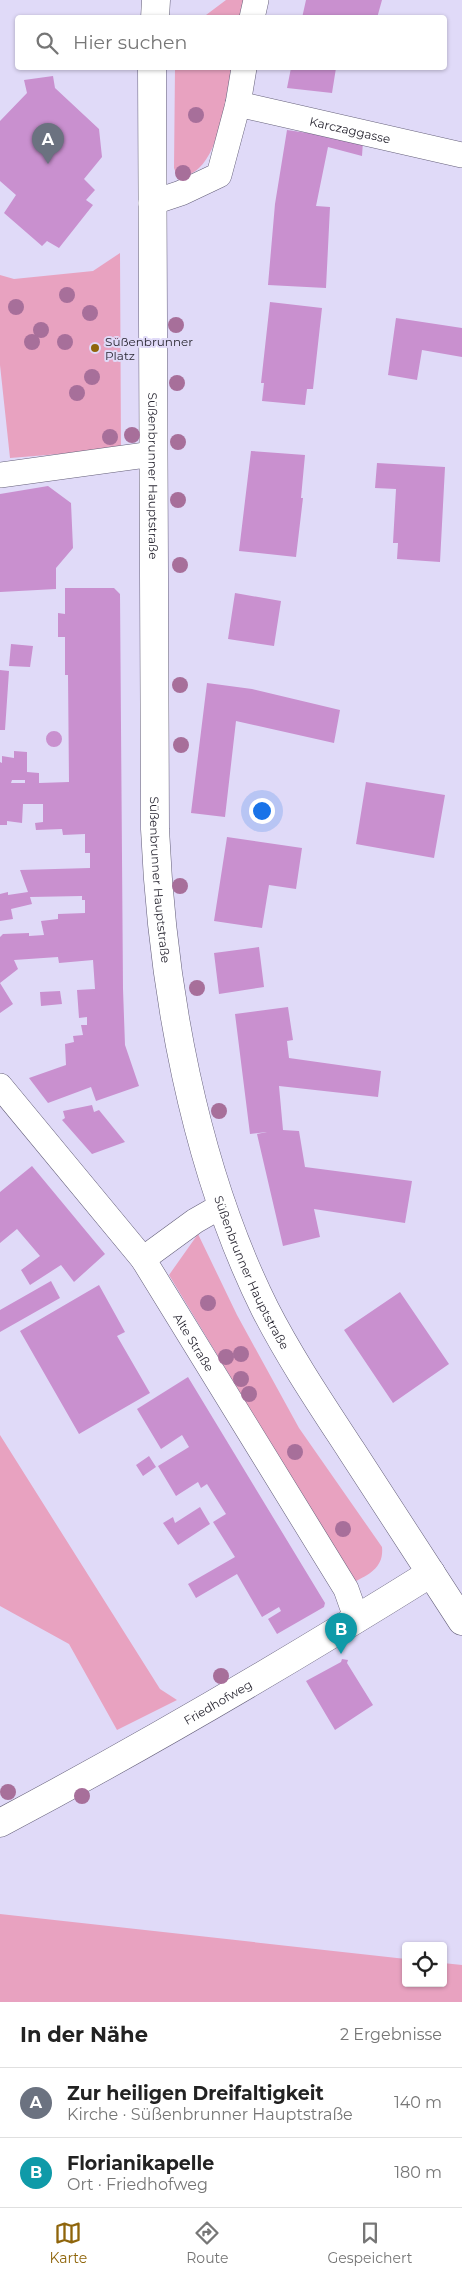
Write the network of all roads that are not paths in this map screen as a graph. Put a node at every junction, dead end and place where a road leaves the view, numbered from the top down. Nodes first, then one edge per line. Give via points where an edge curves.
1 (156, 0) edge
2 (256, 0) edge
3 (154, 15) edge
4 (253, 15) edge
5 (152, 70) edge
6 (244, 70) edge
7 (238, 104) junction
8 (462, 155) edge
9 (151, 203) junction
10 (153, 454) junction
11 (0, 475) edge
12 (0, 1086) edge
13 (223, 1204) junction
14 (143, 1259) junction
15 (431, 1573) junction
16 (357, 1620) junction
17 (462, 1621) edge
18 (0, 1822) edge

1 - 3 main road
2 - 4 street
5 - 9 main road, Süßenbrunner Hauptstraße
6 - 7 street
7 - 8 street, Karczaggasse
7 - 9 street via 220,175
9 - 10 main road, Süßenbrunner Hauptstraße
10 - 11 street
10 - 13 main road, Süßenbrunner Hauptstraße via 158,890 181,1048 194,1106
12 - 14 street, Alte Straße
13 - 14 street
13 - 15 main road, Süßenbrunner Hauptstraße via 241,1255 291,1357
14 - 16 street, Alte Straße via 346,1589
15 - 16 main road, Friedhofweg
15 - 17 main road, Süßenbrunner Hauptstraße
16 - 18 main road, Friedhofweg via 117,1759

